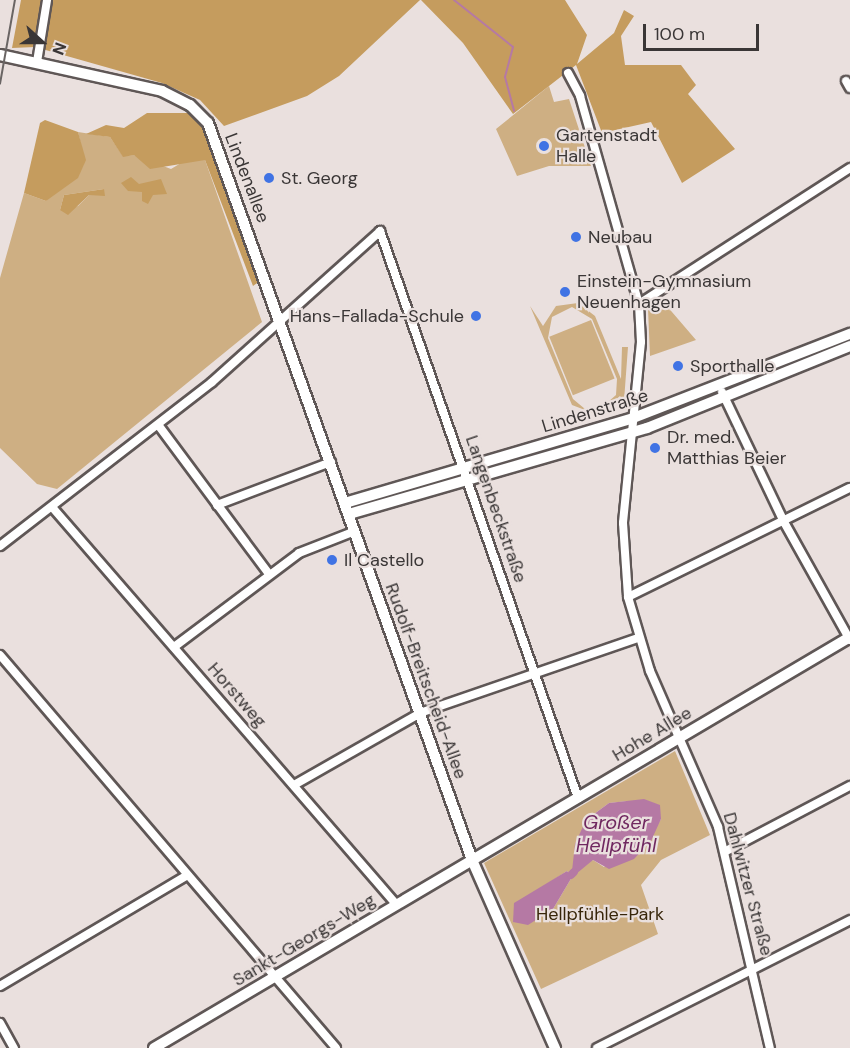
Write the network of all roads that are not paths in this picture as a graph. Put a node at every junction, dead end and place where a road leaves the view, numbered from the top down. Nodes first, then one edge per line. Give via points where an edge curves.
1 (47, 0) edge
2 (0, 55) edge
3 (37, 62) junction
4 (568, 73) dead end
5 (850, 168) edge
6 (639, 304) junction
7 (281, 319) junction
8 (850, 334) edge
9 (850, 346) edge
10 (722, 391) junction
11 (633, 418) junction
12 (159, 426) junction
13 (632, 432) junction
14 (331, 462) junction
15 (466, 473) junction
16 (850, 488) edge
17 (218, 505) junction
18 (52, 507) junction
19 (347, 508) junction
20 (784, 522) junction
21 (355, 531) junction
22 (0, 546) edge
23 (269, 574) junction
24 (628, 597) junction
25 (638, 638) junction
26 (850, 638) edge
27 (174, 647) junction
28 (0, 656) edge
29 (533, 673) junction
30 (420, 713) junction
31 (680, 737) junction
32 (294, 785) junction
33 (850, 786) edge
34 (578, 798) junction
35 (726, 851) junction
36 (472, 860) junction
37 (188, 875) junction
38 (396, 904) junction
39 (850, 920) edge
40 (754, 971) junction
41 (275, 977) junction
42 (0, 986) edge
43 (0, 1023) edge
44 (14, 1048) edge
45 (154, 1048) edge
46 (336, 1048) edge
47 (555, 1048) edge
48 (597, 1048) edge
49 (770, 1048) edge

1 - 3 street
2 - 3 street, Lindenallee
3 - 7 street, Lindenallee via 162,91 203,117 222,152
4 - 6 street, Dahlwitzer Straße via 584,107
5 - 6 street
6 - 11 street, Dahlwitzer Straße via 641,342
7 - 12 street
7 - 14 street, Rudolf-Breitscheid-Allee
7 - 15 street, Langenbeckstraße via 380,231
8 - 10 street, Lindenstraße
9 - 10 street, Lindenstraße
10 - 11 street, Lindenstraße
10 - 13 street, Lindenstraße
10 - 20 street
11 - 13 street, Dahlwitzer Straße
11 - 15 street, Lindenstraße
12 - 17 street
12 - 18 street
13 - 15 street, Lindenstraße
13 - 24 street, Dahlwitzer Straße via 623,523
14 - 17 street
14 - 19 street, Rudolf-Breitscheid-Allee
15 - 19 street, Lindenstraße
15 - 29 street, Langenbeckstraße
16 - 20 street
17 - 23 street
18 - 22 street
18 - 27 street, Horstweg
19 - 21 street, Rudolf-Breitscheid-Allee
20 - 24 street
20 - 26 street
21 - 23 street via 309,548
21 - 30 street, Rudolf-Breitscheid-Allee
23 - 27 street
24 - 25 street, Dahlwitzer Straße
25 - 29 street
25 - 31 street, Dahlwitzer Straße
26 - 31 street, Hohe Allee
27 - 32 street, Horstweg
28 - 37 street
29 - 30 street
29 - 34 street, Langenbeckstraße
30 - 32 street
30 - 36 street, Rudolf-Breitscheid-Allee
31 - 34 street, Hohe Allee
31 - 35 street, Dahlwitzer Straße
32 - 38 street, Horstweg
33 - 35 street
34 - 36 street, Hohe Allee
35 - 40 street, Dahlwitzer Straße
36 - 38 street, Sankt-Georgs-Weg
36 - 47 street, Rudolf-Breitscheid-Allee
37 - 41 street
37 - 42 street
38 - 41 street, Sankt-Georgs-Weg
39 - 40 street
40 - 48 street
40 - 49 street, Dahlwitzer Straße
41 - 45 street, Sankt-Georgs-Weg
41 - 46 street
43 - 44 street

